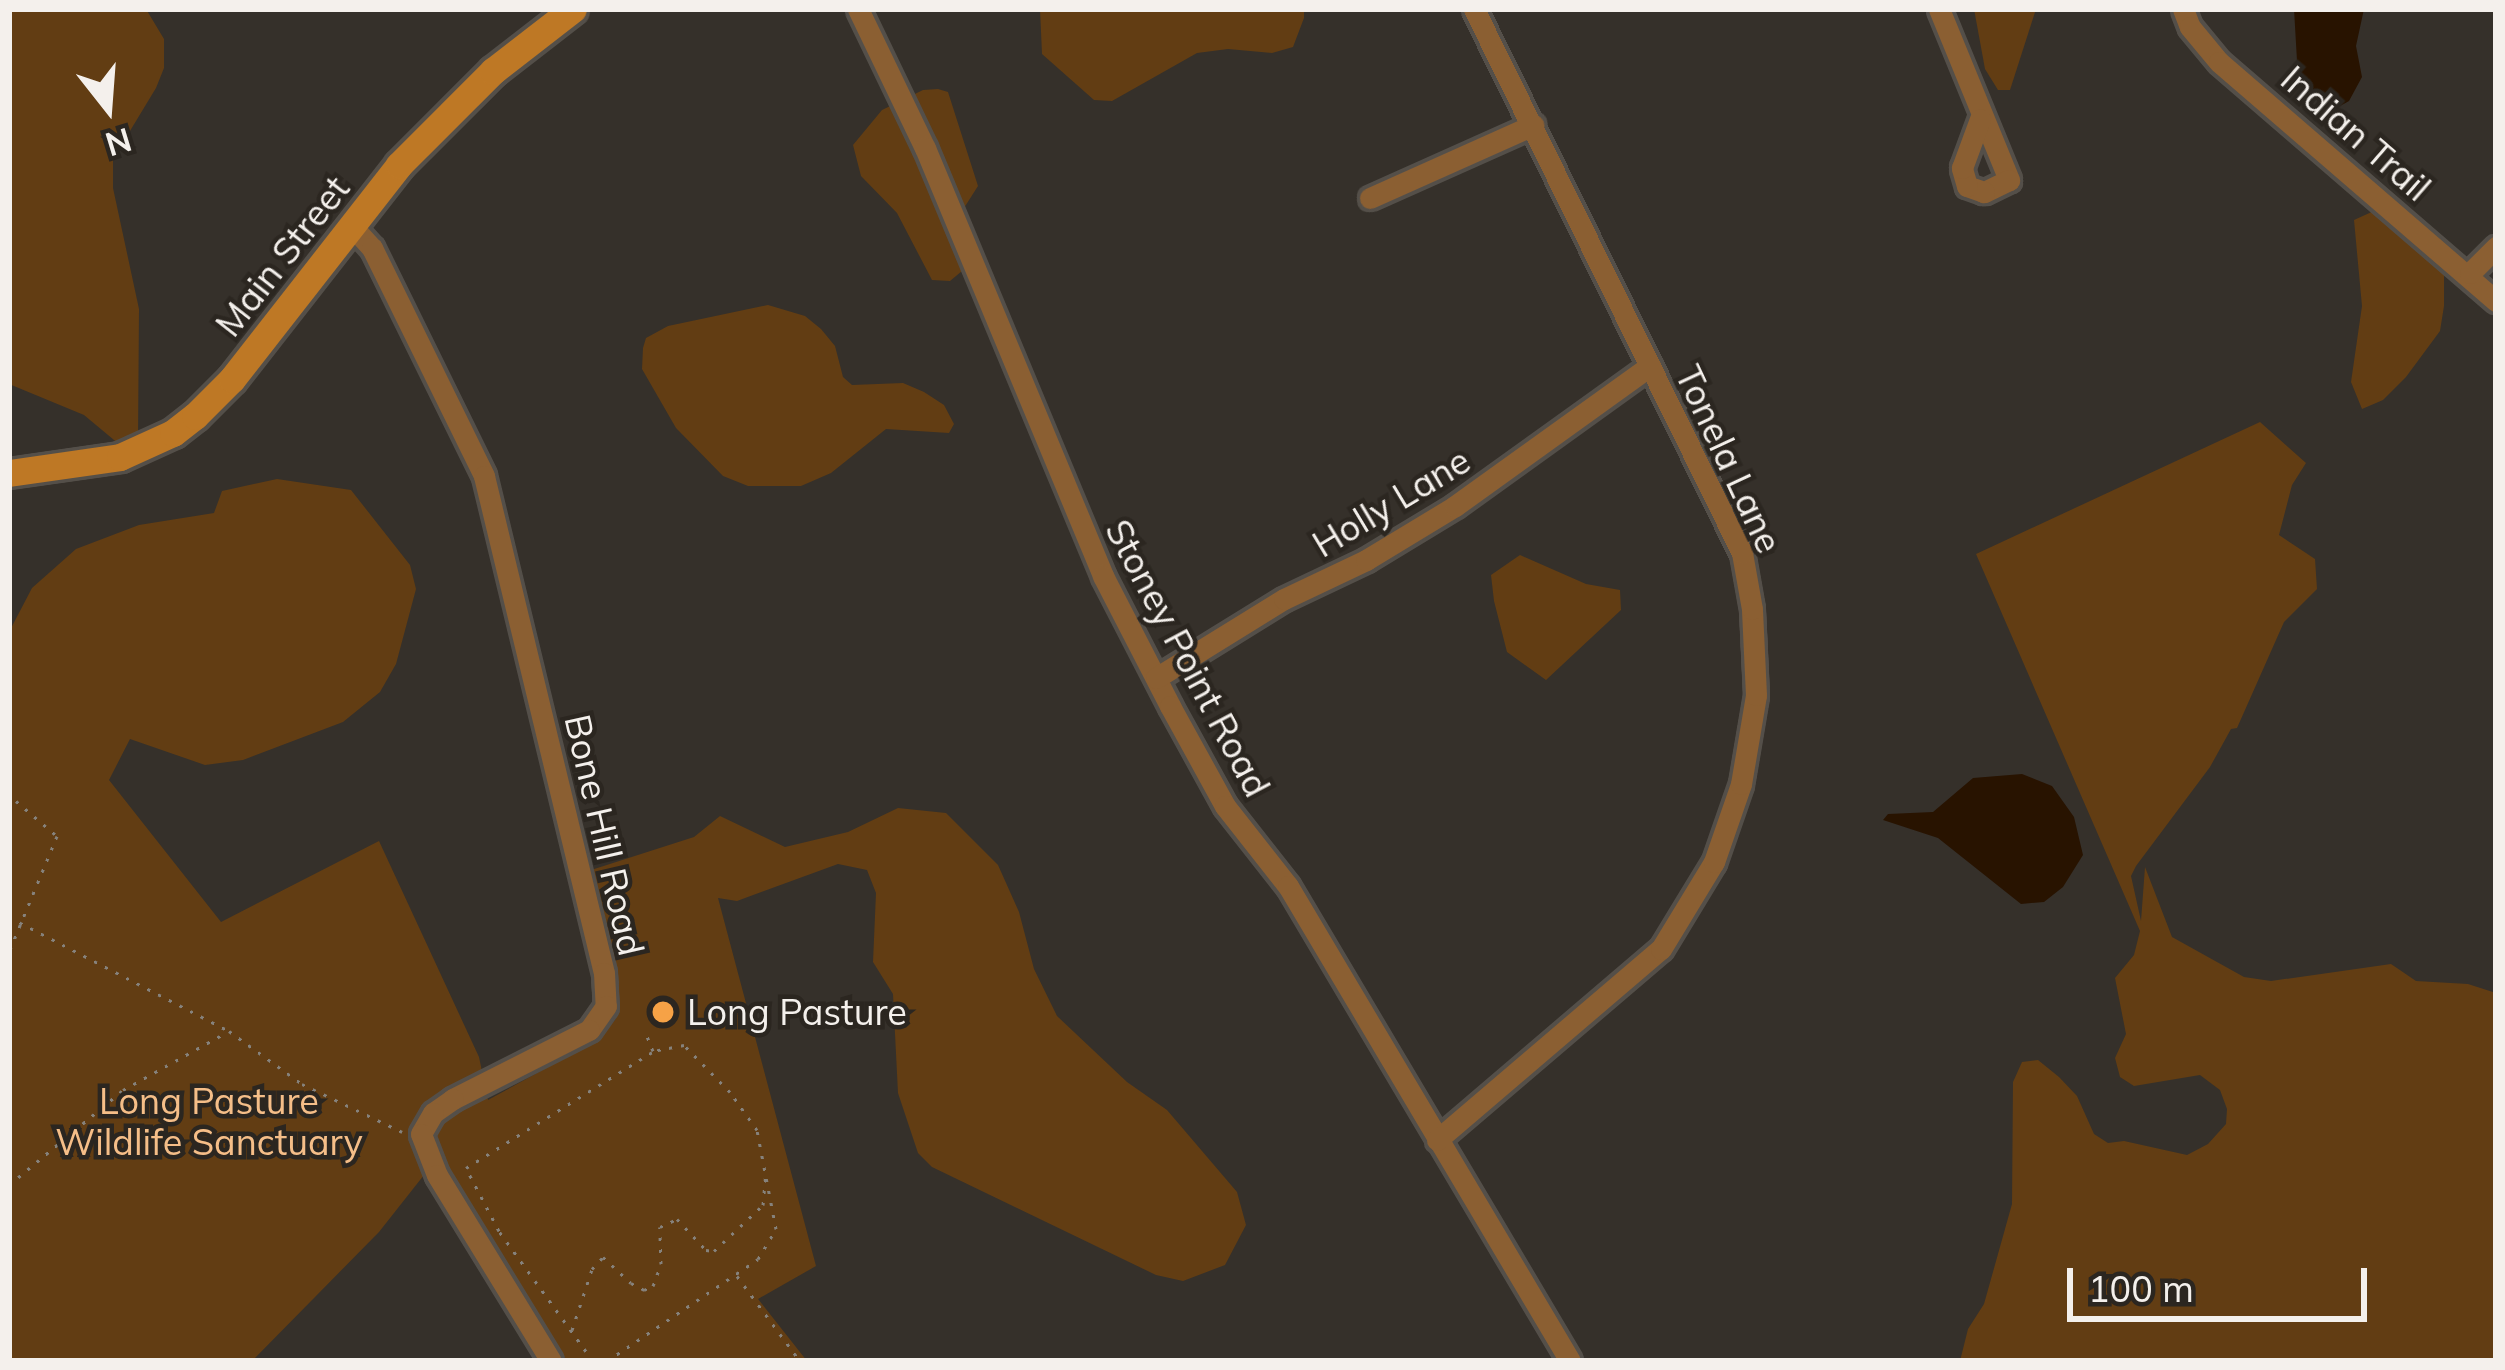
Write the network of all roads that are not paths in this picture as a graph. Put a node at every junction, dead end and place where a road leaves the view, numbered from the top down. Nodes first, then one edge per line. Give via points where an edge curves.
1 (858, 9) edge
2 (1474, 9) edge
3 (1939, 9) edge
4 (2182, 9) edge
5 (560, 12) edge
6 (1981, 119) dead end
7 (1533, 125) junction
8 (1370, 198) dead end
9 (352, 226) junction
10 (2496, 247) edge
11 (2470, 273) junction
12 (2496, 301) edge
13 (1650, 366) junction
14 (9, 473) edge
15 (1156, 678) junction
16 (1437, 1140) junction
17 (551, 1361) edge
18 (1570, 1361) edge

1 - 15 street, Stoney Point Road via 1095,559
2 - 7 street, Tonela Lane
3 - 6 street
4 - 11 street, Indian Trail via 2219,62
5 - 9 main road, Main Street via 399,165
7 - 8 street
7 - 13 street, Tonela Lane
9 - 14 main road, Main Street via 232,379 173,433 96,464
9 - 17 street, Bone Hill Road via 372,248 484,476 608,996 589,1030 453,1100 421,1135 436,1175
10 - 11 street
11 - 12 street, Indian Trail
13 - 15 street, Holly Lane via 1455,506
13 - 16 street, Tonela Lane via 1747,571 1756,695 1741,784 1714,862 1661,949
15 - 16 street, Stoney Point Road via 1225,806 1288,886
16 - 18 street, Stoney Point Road

